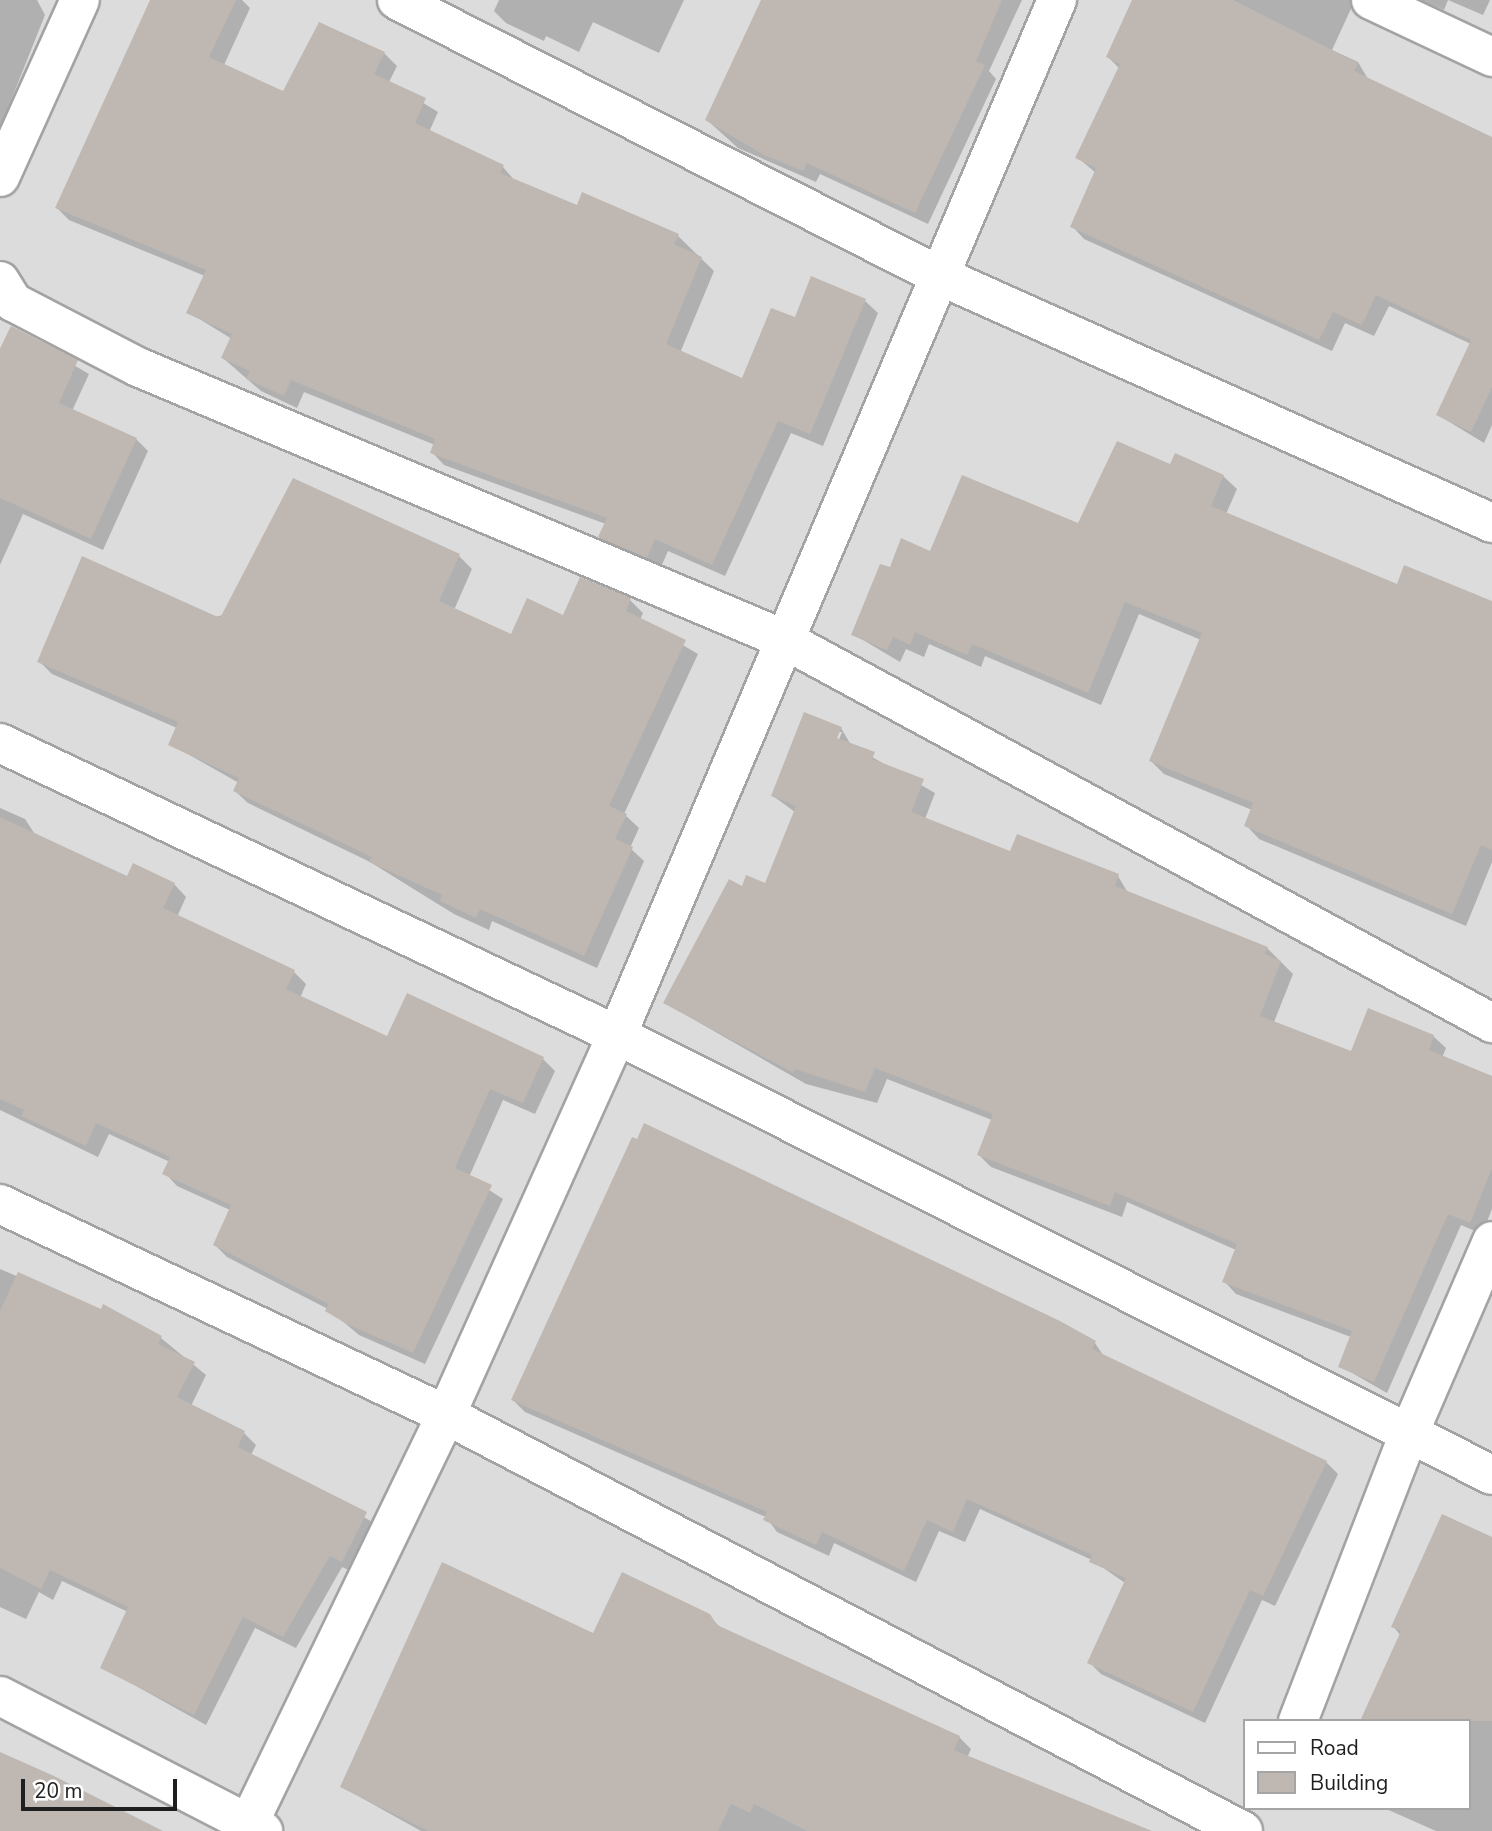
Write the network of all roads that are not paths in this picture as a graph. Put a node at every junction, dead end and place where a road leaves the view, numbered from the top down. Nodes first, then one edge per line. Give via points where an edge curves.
1 (80, 0) edge
2 (397, 0) edge
3 (1057, 0) edge
4 (1371, 0) edge
5 (1492, 57) edge
6 (0, 177) edge
7 (938, 275) junction
8 (0, 281) edge
9 (1492, 523) edge
10 (781, 638) junction
11 (0, 743) edge
12 (1492, 1023) edge
13 (617, 1035) junction
14 (0, 1204) edge
15 (1492, 1241) edge
16 (446, 1415) junction
17 (1409, 1433) junction
18 (1492, 1475) edge
19 (0, 1696) edge
20 (1299, 1719) edge
21 (1264, 1810) edge
22 (251, 1829) edge
23 (1243, 1831) edge
24 (1256, 1831) edge

1 - 6 street
2 - 7 street
3 - 7 street
4 - 5 street
7 - 9 street
7 - 10 street
8 - 10 street via 13,302 138,367
10 - 12 street
10 - 13 street
11 - 13 street
13 - 16 street
13 - 17 street
14 - 16 street
15 - 17 street
16 - 22 street
16 - 23 street
17 - 18 street
17 - 20 street
19 - 22 street
21 - 24 street

